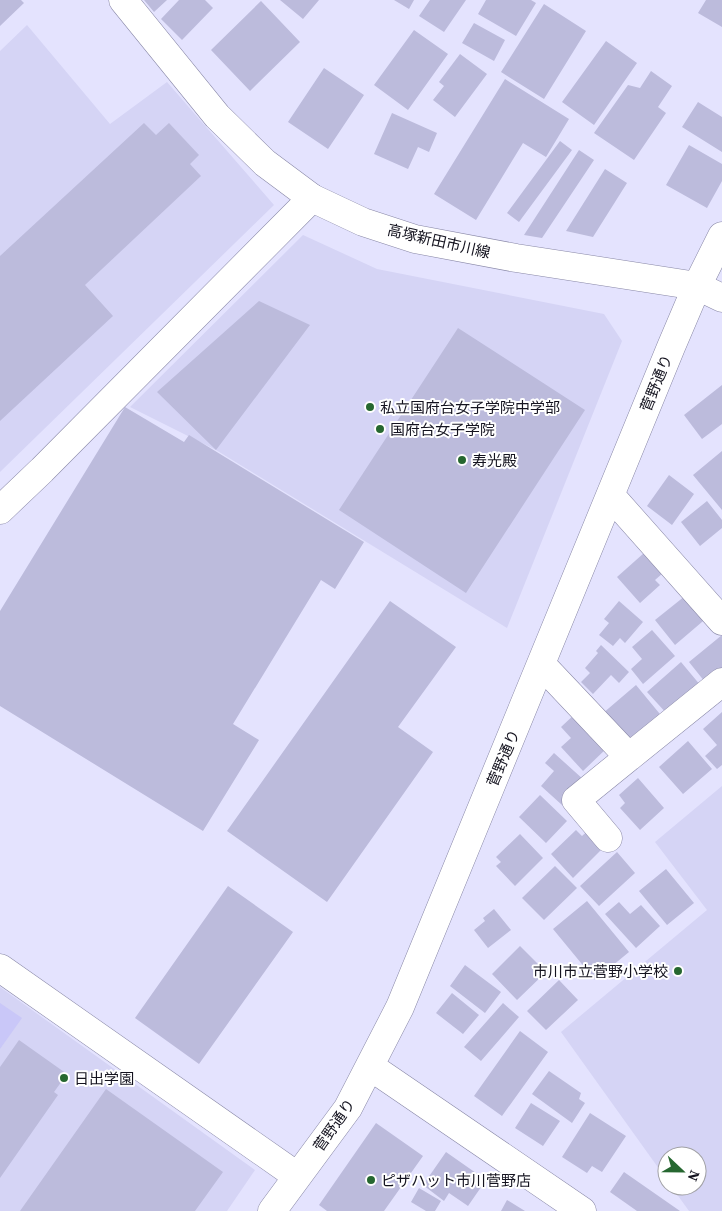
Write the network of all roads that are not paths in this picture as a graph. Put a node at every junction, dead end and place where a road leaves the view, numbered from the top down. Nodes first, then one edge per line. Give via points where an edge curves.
1 (123, 0) edge
2 (312, 198) junction
3 (722, 236) edge
4 (722, 270) edge
5 (697, 286) junction
6 (722, 298) edge
7 (611, 496) junction
8 (0, 510) edge
9 (722, 621) edge
10 (542, 665) junction
11 (722, 682) edge
12 (629, 757) junction
13 (608, 838) dead end
14 (0, 968) edge
15 (371, 1067) junction
16 (297, 1176) junction
17 (272, 1211) edge
18 (582, 1211) edge

1 - 2 street, 高塚新田市川線 via 217,116 265,164
2 - 5 street, 高塚新田市川線 via 363,222 415,239
2 - 8 street
3 - 5 street, 菅野通り
4 - 5 street
5 - 6 street, 高塚新田市川線
5 - 7 street, 菅野通り
7 - 9 street
7 - 10 street, 菅野通り
10 - 12 street
10 - 15 street, 菅野通り via 400,1007
11 - 12 street
12 - 13 street via 576,800
14 - 16 street
15 - 16 street, 菅野通り via 348,1108
15 - 18 street
16 - 17 street, 菅野通り

